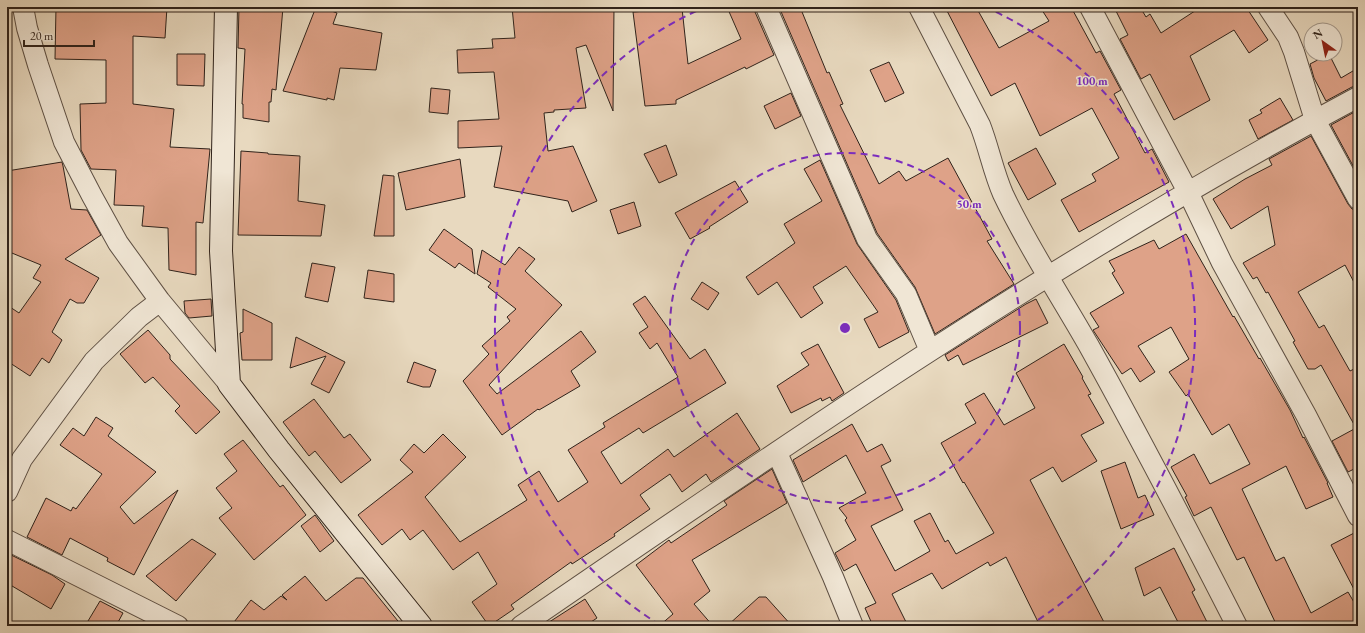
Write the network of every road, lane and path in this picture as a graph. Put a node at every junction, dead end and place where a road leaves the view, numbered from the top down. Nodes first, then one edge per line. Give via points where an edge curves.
1 (24, 7) edge
2 (226, 7) edge
3 (766, 7) edge
4 (919, 7) edge
5 (1090, 7) edge
6 (1268, 7) edge
7 (1358, 96) edge
8 (1315, 120) junction
9 (1188, 192) junction
10 (1358, 199) edge
11 (1048, 277) junction
12 (160, 301) junction
13 (930, 351) junction
14 (230, 384) junction
15 (777, 453) junction
16 (7, 492) edge
17 (1358, 516) edge
18 (7, 540) edge
19 (178, 626) edge
20 (420, 626) edge
21 (522, 626) edge
22 (853, 626) edge
23 (1237, 626) edge

1 - 12 street via 27,28 64,142 118,243
2 - 14 street via 221,251
3 - 13 street via 867,239 906,294
4 - 11 street via 980,125 1003,193 1024,237
5 - 9 street
6 - 8 street via 1288,37
7 - 8 street
8 - 9 street
8 - 10 street
9 - 11 street
9 - 17 street via 1222,263 1306,415
11 - 13 street
11 - 23 street via 1156,468
12 - 14 street
12 - 16 street via 90,366 22,459
13 - 15 street
14 - 20 street via 279,450
15 - 21 street
15 - 22 street
18 - 19 street

